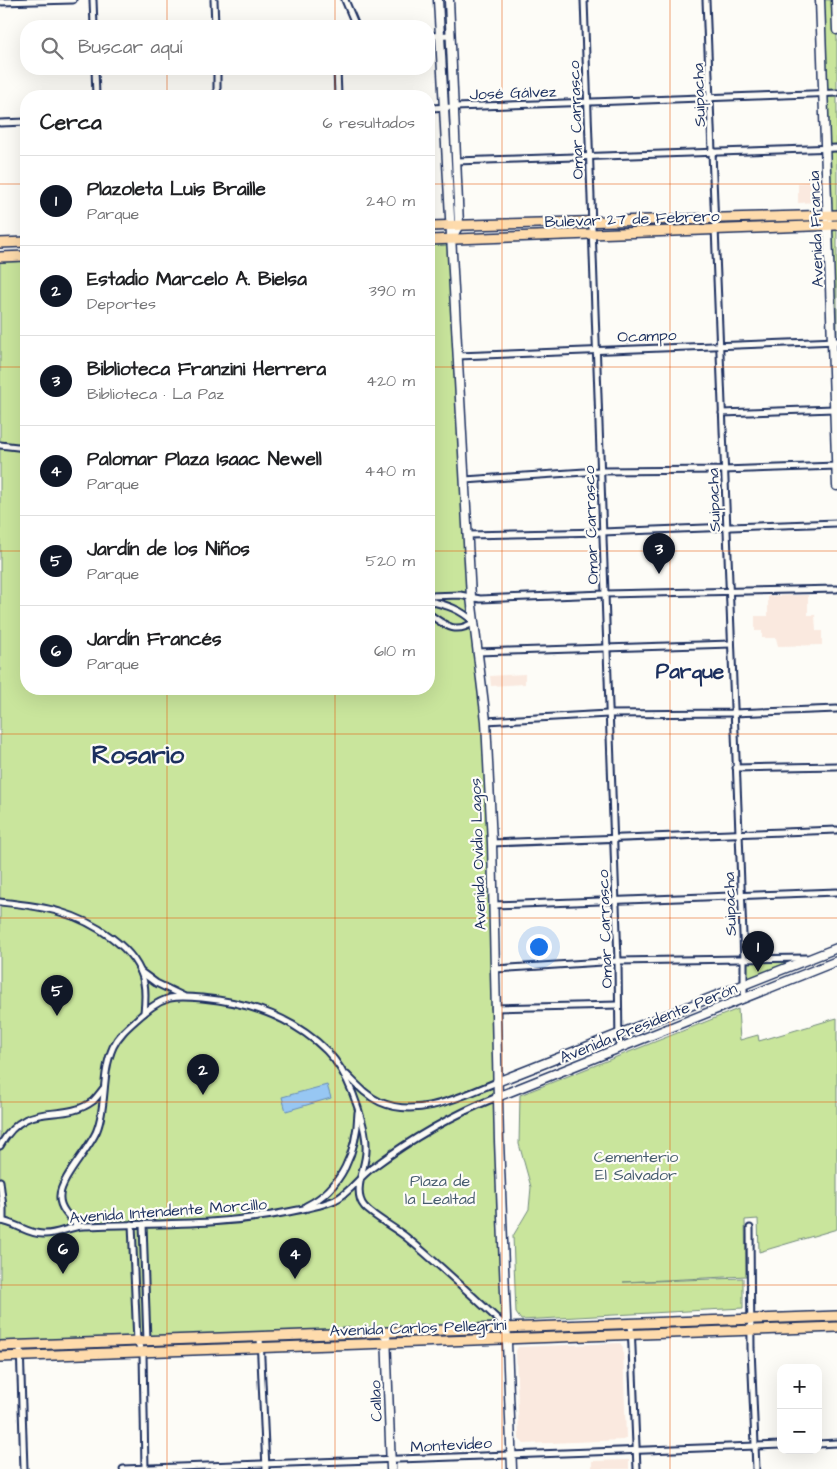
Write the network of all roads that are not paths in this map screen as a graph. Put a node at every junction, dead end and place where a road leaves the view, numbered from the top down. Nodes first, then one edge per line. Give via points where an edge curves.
1 (73, 0) edge
2 (93, 0) edge
3 (214, 0) edge
4 (345, 0) edge
5 (438, 0) edge
6 (448, 0) edge
7 (584, 0) edge
8 (706, 0) edge
9 (820, 0) edge
10 (836, 0) edge
11 (0, 2) edge
12 (94, 20) edge
13 (215, 20) edge
14 (353, 20) edge
15 (837, 30) edge
16 (435, 35) edge
17 (440, 35) junction
18 (450, 35) junction
19 (95, 75) edge
20 (216, 75) edge
21 (337, 75) edge
22 (96, 90) edge
23 (217, 90) edge
24 (338, 90) edge
25 (837, 93) edge
26 (824, 94) junction
27 (710, 98) junction
28 (587, 102) junction
29 (444, 107) junction
30 (454, 107) junction
31 (435, 108) edge
32 (20, 122) edge
33 (0, 123) edge
34 (826, 148) junction
35 (837, 148) edge
36 (712, 152) junction
37 (589, 157) junction
38 (456, 162) junction
39 (832, 215) edge
40 (715, 218) junction
41 (591, 221) junction
42 (449, 225) junction
43 (459, 225) junction
44 (435, 226) edge
45 (833, 226) edge
46 (715, 230) junction
47 (592, 234) junction
48 (452, 239) junction
49 (435, 240) edge
50 (20, 242) edge
51 (0, 243) edge
52 (20, 256) edge
53 (0, 257) edge
54 (835, 341) edge
55 (720, 345) junction
56 (597, 350) junction
57 (458, 356) junction
58 (834, 409) junction
59 (722, 413) junction
60 (0, 445) edge
61 (20, 447) edge
62 (837, 466) edge
63 (724, 470) junction
64 (600, 471) junction
65 (465, 480) junction
66 (837, 486) edge
67 (837, 523) edge
68 (727, 526) junction
69 (602, 532) junction
70 (468, 534) junction
71 (837, 589) edge
72 (729, 592) junction
73 (605, 594) junction
74 (435, 596) edge
75 (470, 597) junction
76 (435, 602) edge
77 (435, 618) edge
78 (474, 622) junction
79 (731, 644) junction
80 (606, 648) junction
81 (477, 652) junction
82 (837, 710) edge
83 (734, 713) junction
84 (608, 714) junction
85 (486, 721) junction
86 (837, 766) edge
87 (736, 768) junction
88 (837, 830) edge
89 (738, 833) junction
90 (613, 839) junction
91 (492, 843) junction
92 (837, 892) edge
93 (741, 896) junction
94 (616, 899) junction
95 (0, 902) edge
96 (494, 905) junction
97 (837, 948) edge
98 (814, 958) junction
99 (744, 960) junction
100 (618, 961) junction
101 (837, 961) edge
102 (495, 968) junction
103 (140, 972) junction
104 (744, 985) junction
105 (184, 996) junction
106 (744, 998) junction
107 (618, 1005) junction
108 (495, 1008) junction
109 (144, 1013) junction
110 (619, 1034) junction
111 (618, 1048) junction
112 (345, 1074) junction
113 (497, 1082) junction
114 (103, 1089) junction
115 (497, 1097) junction
116 (358, 1108) junction
117 (0, 1146) edge
118 (360, 1177) junction
119 (0, 1181) edge
120 (296, 1211) junction
121 (2, 1221) edge
122 (132, 1224) junction
123 (142, 1224) junction
124 (78, 1226) junction
125 (750, 1228) dead end
126 (837, 1316) edge
127 (751, 1319) junction
128 (631, 1324) junction
129 (837, 1327) edge
130 (508, 1328) junction
131 (751, 1330) junction
132 (386, 1333) junction
133 (632, 1334) junction
134 (260, 1337) junction
135 (508, 1338) junction
136 (142, 1341) junction
137 (387, 1343) junction
138 (20, 1345) junction
139 (0, 1346) edge
140 (261, 1349) junction
141 (143, 1353) junction
142 (0, 1357) edge
143 (20, 1357) junction
144 (837, 1443) edge
145 (822, 1444) edge
146 (777, 1445) edge
147 (755, 1446) junction
148 (636, 1451) junction
149 (512, 1454) junction
150 (391, 1459) junction
151 (266, 1467) edge
152 (24, 1469) edge
153 (123, 1469) edge
154 (144, 1469) edge
155 (391, 1469) edge
156 (512, 1469) edge
157 (637, 1469) edge
158 (756, 1469) edge

1 - 11 street
2 - 12 street
3 - 13 street
4 - 14 street
5 - 17 main road, Avenida Ovidio Lagos
6 - 18 main road, Avenida Ovidio Lagos
7 - 28 street, Omar Carrasco
8 - 27 street, Suipacha
9 - 26 main road, Avenida Francia
10 - 15 main road
16 - 17 street
17 - 18 street
17 - 29 main road, Avenida Ovidio Lagos
18 - 30 main road, Avenida Ovidio Lagos
19 - 22 street
20 - 23 street
21 - 24 street
25 - 26 street, José Gálvez
26 - 27 street, José Gálvez
26 - 34 main road, Avenida Francia
27 - 28 street, José Gálvez
27 - 36 street, Suipacha
28 - 30 street, José Gálvez
28 - 37 street, Omar Carrasco
29 - 30 street, José Gálvez
29 - 31 street, José Gálvez
29 - 42 main road, Avenida Ovidio Lagos
30 - 38 main road, Avenida Ovidio Lagos
32 - 33 street
34 - 35 street
34 - 36 street
34 - 39 main road, Avenida Francia
36 - 37 street
36 - 40 street, Suipacha
37 - 38 street
37 - 41 street, Omar Carrasco
38 - 43 main road, Avenida Ovidio Lagos
39 - 40 main road, Bulevar 27 de Febrero
39 - 45 main road, Avenida Francia
40 - 41 main road, Bulevar 27 de Febrero
40 - 46 street, Suipacha
41 - 43 main road, Bulevar 27 de Febrero
41 - 47 street, Omar Carrasco
42 - 43 main road, Bulevar 27 de Febrero
42 - 44 main road, Bulevar 27 de Febrero
42 - 48 main road, Avenida Ovidio Lagos
43 - 48 main road, Avenida Ovidio Lagos
45 - 46 main road, Bulevar 27 de Febrero
45 - 54 main road, Avenida Francia
46 - 47 main road, Bulevar 27 de Febrero
46 - 55 street, Suipacha
47 - 48 main road, Bulevar 27 de Febrero
47 - 56 street, Omar Carrasco
48 - 49 main road, Bulevar 27 de Febrero
48 - 57 main road, Avenida Ovidio Lagos
50 - 51 main road
52 - 53 main road
54 - 55 street, Ocampo
54 - 58 main road, Avenida Francia
55 - 56 street, Ocampo
55 - 59 street, Suipacha
56 - 57 street, Ocampo
56 - 64 street, Omar Carrasco
57 - 65 main road, Avenida Ovidio Lagos
58 - 59 street
58 - 62 main road, Avenida Francia
59 - 63 street, Suipacha
60 - 61 street
62 - 63 street
62 - 66 main road, Avenida Francia
63 - 64 street
63 - 68 street, Suipacha
64 - 65 street
64 - 69 street, Omar Carrasco
65 - 70 main road, Avenida Ovidio Lagos
67 - 68 street
68 - 69 street
68 - 72 street, Suipacha
69 - 70 street
69 - 73 street, Omar Carrasco
70 - 75 main road, Avenida Ovidio Lagos
71 - 72 street
72 - 73 street
72 - 79 street, Suipacha
73 - 75 street
73 - 80 street, Omar Carrasco
74 - 75 street
75 - 78 main road, Avenida Ovidio Lagos
76 - 78 street via 454,607
77 - 78 street via 444,625 462,629
78 - 81 main road, Avenida Ovidio Lagos
79 - 80 street
79 - 83 street, Suipacha
80 - 81 street
80 - 84 street, Omar Carrasco
81 - 85 main road, Avenida Ovidio Lagos
82 - 83 street
83 - 84 street
83 - 87 street, Suipacha
84 - 85 street
84 - 90 street, Omar Carrasco
85 - 91 main road, Avenida Ovidio Lagos
86 - 87 street
87 - 89 street, Suipacha
88 - 89 street
89 - 90 street
89 - 93 street, Suipacha
90 - 91 street
90 - 94 street, Omar Carrasco
91 - 96 main road, Avenida Ovidio Lagos
92 - 93 street
93 - 94 street
93 - 99 street, Suipacha
94 - 96 street
94 - 100 street, Omar Carrasco
95 - 103 street via 61,912 88,924 118,941
96 - 102 main road, Avenida Ovidio Lagos
97 - 98 main road, Avenida Presidente Perón
98 - 99 street
98 - 104 main road, Avenida Presidente Perón
99 - 100 street
99 - 104 street, Suipacha
100 - 102 street
100 - 107 street, Omar Carrasco
101 - 106 main road, Avenida Presidente Perón
102 - 108 main road, Avenida Ovidio Lagos
103 - 105 street
103 - 109 street via 146,999
104 - 106 street, Suipacha
104 - 110 main road, Avenida Presidente Perón
105 - 109 street via 157,1003
105 - 112 street via 246,1004 263,1010 321,1044
106 - 111 main road, Avenida Presidente Perón
107 - 108 street
107 - 110 street, Omar Carrasco
108 - 113 main road, Avenida Ovidio Lagos
109 - 114 street via 122,1032 113,1046
110 - 111 street, Omar Carrasco
110 - 113 main road, Avenida Presidente Perón
111 - 115 main road, Avenida Presidente Perón
112 - 113 street via 381,1103 406,1108 449,1101
112 - 116 street
113 - 115 main road, Avenida Ovidio Lagos
114 - 117 street via 94,1100 83,1106 33,1116 19,1123
114 - 124 street via 97,1131 59,1196 68,1217
115 - 118 street, Avenida Intendente Morcillo via 426,1131
115 - 130 main road, Avenida Ovidio Lagos
116 - 118 street via 366,1145
116 - 120 street via 354,1144 341,1176 324,1196
118 - 120 street, Avenida Intendente Morcillo via 335,1200
118 - 130 street via 360,1199 364,1206 399,1231
119 - 121 street via 4,1207
120 - 123 street, Avenida Intendente Morcillo via 246,1220
121 - 124 street, Avenida Intendente Morcillo via 34,1234
122 - 123 street, Avenida Intendente Morcillo
122 - 124 street, Avenida Intendente Morcillo
122 - 136 street
123 - 136 street
125 - 127 street
126 - 127 main road, Avenida Carlos Pellegrini
127 - 128 main road, Avenida Carlos Pellegrini
127 - 131 street
128 - 130 main road, Avenida Carlos Pellegrini
128 - 133 street
129 - 131 main road, Avenida Carlos Pellegrini
130 - 132 main road, Avenida Carlos Pellegrini
130 - 135 main road, Avenida Ovidio Lagos
131 - 133 main road, Avenida Carlos Pellegrini
131 - 147 street
132 - 134 main road, Avenida Carlos Pellegrini
132 - 137 main road, Callao
133 - 135 main road, Avenida Carlos Pellegrini
133 - 148 street
134 - 136 main road, Avenida Carlos Pellegrini
134 - 140 street
135 - 137 main road, Avenida Carlos Pellegrini
135 - 149 main road, Avenida Ovidio Lagos
136 - 138 main road, Avenida Carlos Pellegrini
136 - 141 street
137 - 140 main road, Avenida Carlos Pellegrini
137 - 150 main road, Callao
138 - 139 main road, Avenida Carlos Pellegrini
138 - 143 street
140 - 141 main road, Avenida Carlos Pellegrini
140 - 151 street
141 - 143 main road, Avenida Carlos Pellegrini
141 - 154 street
142 - 143 main road, Avenida Carlos Pellegrini
143 - 152 street
144 - 145 street
146 - 147 street, Montevideo
147 - 148 street, Montevideo
147 - 158 street
148 - 149 street, Montevideo
148 - 157 street
149 - 150 street, Montevideo
149 - 156 main road, Avenida Ovidio Lagos
150 - 151 street, Montevideo
150 - 155 main road, Callao
151 - 154 street, Montevideo
153 - 154 street, Montevideo

